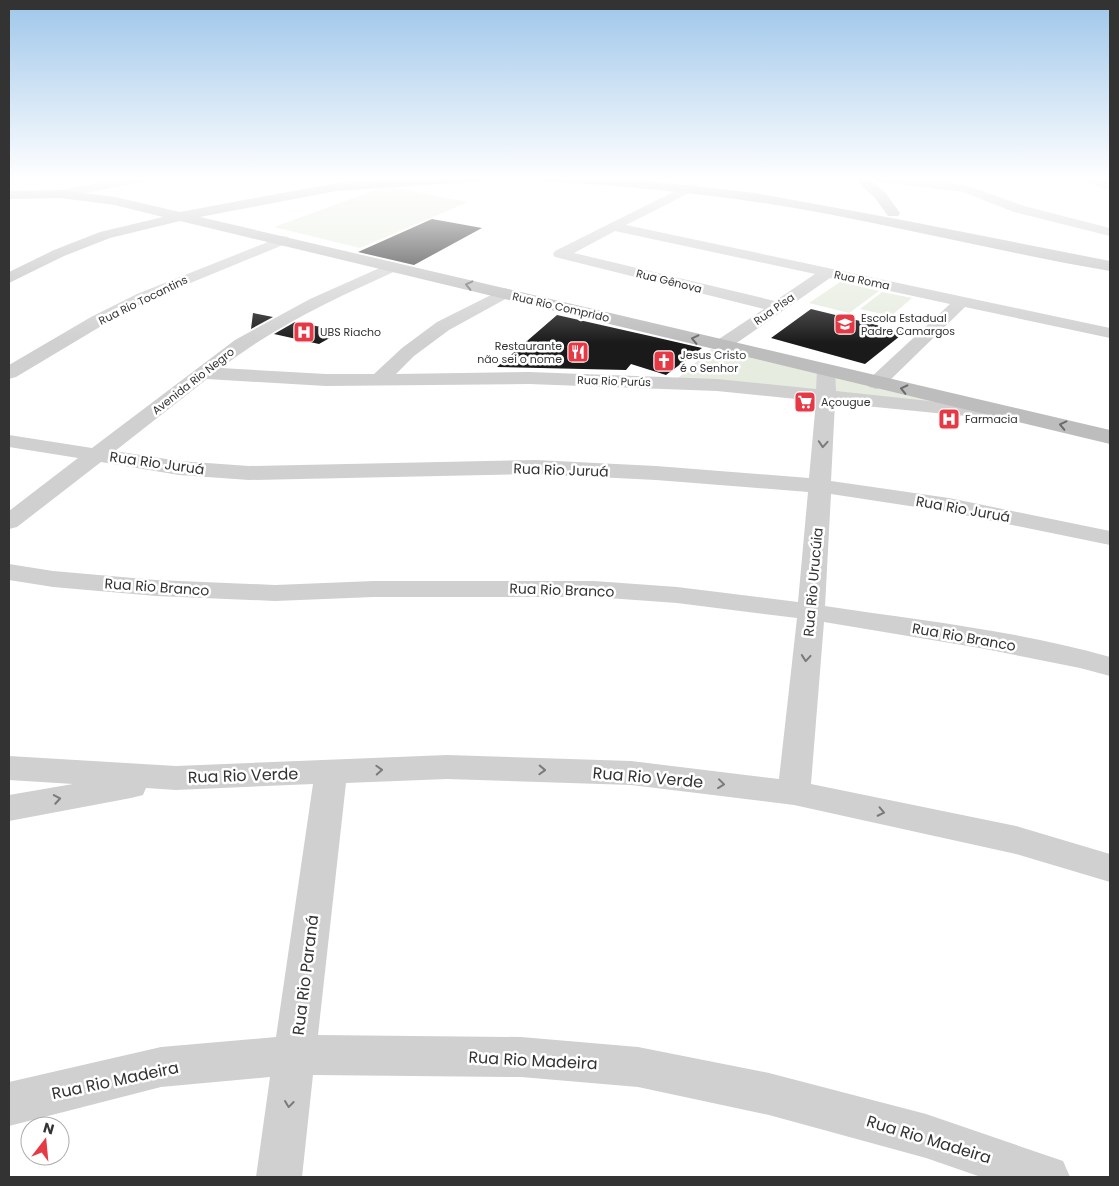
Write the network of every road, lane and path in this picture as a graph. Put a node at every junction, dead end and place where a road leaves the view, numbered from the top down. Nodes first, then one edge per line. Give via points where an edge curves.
1 (95, 232) edge
2 (117, 232) edge
3 (251, 232) edge
4 (603, 232) edge
5 (639, 232) edge
6 (959, 232) edge
7 (981, 232) edge
8 (283, 240) junction
9 (57, 246) junction
10 (1110, 254) edge
11 (9, 266) edge
12 (1110, 266) edge
13 (393, 267) junction
14 (827, 273) junction
15 (9, 278) edge
16 (505, 294) junction
17 (962, 302) junction
18 (778, 307) junction
19 (1110, 333) edge
20 (722, 346) junction
21 (203, 372) junction
22 (9, 373) edge
23 (380, 379) junction
24 (826, 383) junction
25 (876, 383) junction
26 (1024, 416) junction
27 (1110, 437) edge
28 (9, 442) edge
29 (98, 455) junction
30 (820, 486) junction
31 (9, 522) edge
32 (1110, 538) edge
33 (9, 572) edge
34 (811, 612) junction
35 (1110, 667) edge
36 (19, 769) edge
37 (331, 772) junction
38 (176, 778) junction
39 (794, 793) junction
40 (12, 808) edge
41 (1110, 868) edge
42 (295, 1055) junction
43 (9, 1104) edge
44 (280, 1177) edge
45 (1046, 1177) edge

1 - 9 street
2 - 9 street
3 - 8 street, Rua Rio Comprido
4 - 18 street, Rua Gênova via 560,254
5 - 14 street, Rua Roma
6 - 12 street
7 - 10 street
8 - 13 street, Rua Rio Comprido
8 - 22 street, Rua Rio Tocantins via 143,297
9 - 11 street via 31,262
9 - 15 street
16 -> 13 street, Rua Rio Comprido
13 - 21 street, Avenida Rio Negro via 273,324
14 - 17 street, Rua Roma
14 - 18 street, Rua Pisa
20 -> 16 street, Rua Rio Comprido
16 - 23 street via 443,326 408,352
17 - 19 street, Rua Roma
17 - 25 street
18 - 20 street, Rua Pisa
20 - 24 street, Rua Rio Comprido
21 - 23 street, Rua Rio Purús via 326,380
21 - 29 street, Avenida Rio Negro
23 - 24 street, Rua Rio Purús via 529,378 717,385
24 - 25 street, Rua Rio Comprido
24 - 26 street, Rua Rio Purús
24 -> 30 street, Rua Rio Urucúia
26 -> 25 street, Rua Rio Comprido
27 -> 26 street, Rua Rio Comprido
28 - 29 street, Rua Rio Juruá
29 - 30 street, Rua Rio Juruá via 179,468 249,473 536,468 656,473
29 - 31 street, Avenida Rio Negro
30 - 32 street, Rua Rio Juruá via 949,505
30 - 34 street, Rua Rio Urucúia
33 - 34 street, Rua Rio Branco via 156,588 275,593 384,588 594,589 677,595
34 - 35 street, Rua Rio Branco via 980,639
34 -> 39 street, Rua Rio Urucúia
36 - 38 street, Rua Rio Verde
36 - 40 street via 32,786
37 - 38 street, Rua Rio Verde
37 -> 39 street, Rua Rio Verde via 448,767 631,773
37 - 42 street, Rua Rio Paraná
40 -> 38 street, Rua Rio Verde
39 -> 41 street, Rua Rio Verde via 1016,840
42 - 43 street, Rua Rio Madeira via 161,1067
42 -> 44 street, Rua Rio Paraná
42 - 45 street, Rua Rio Madeira via 521,1057 638,1066 769,1094 926,1136

